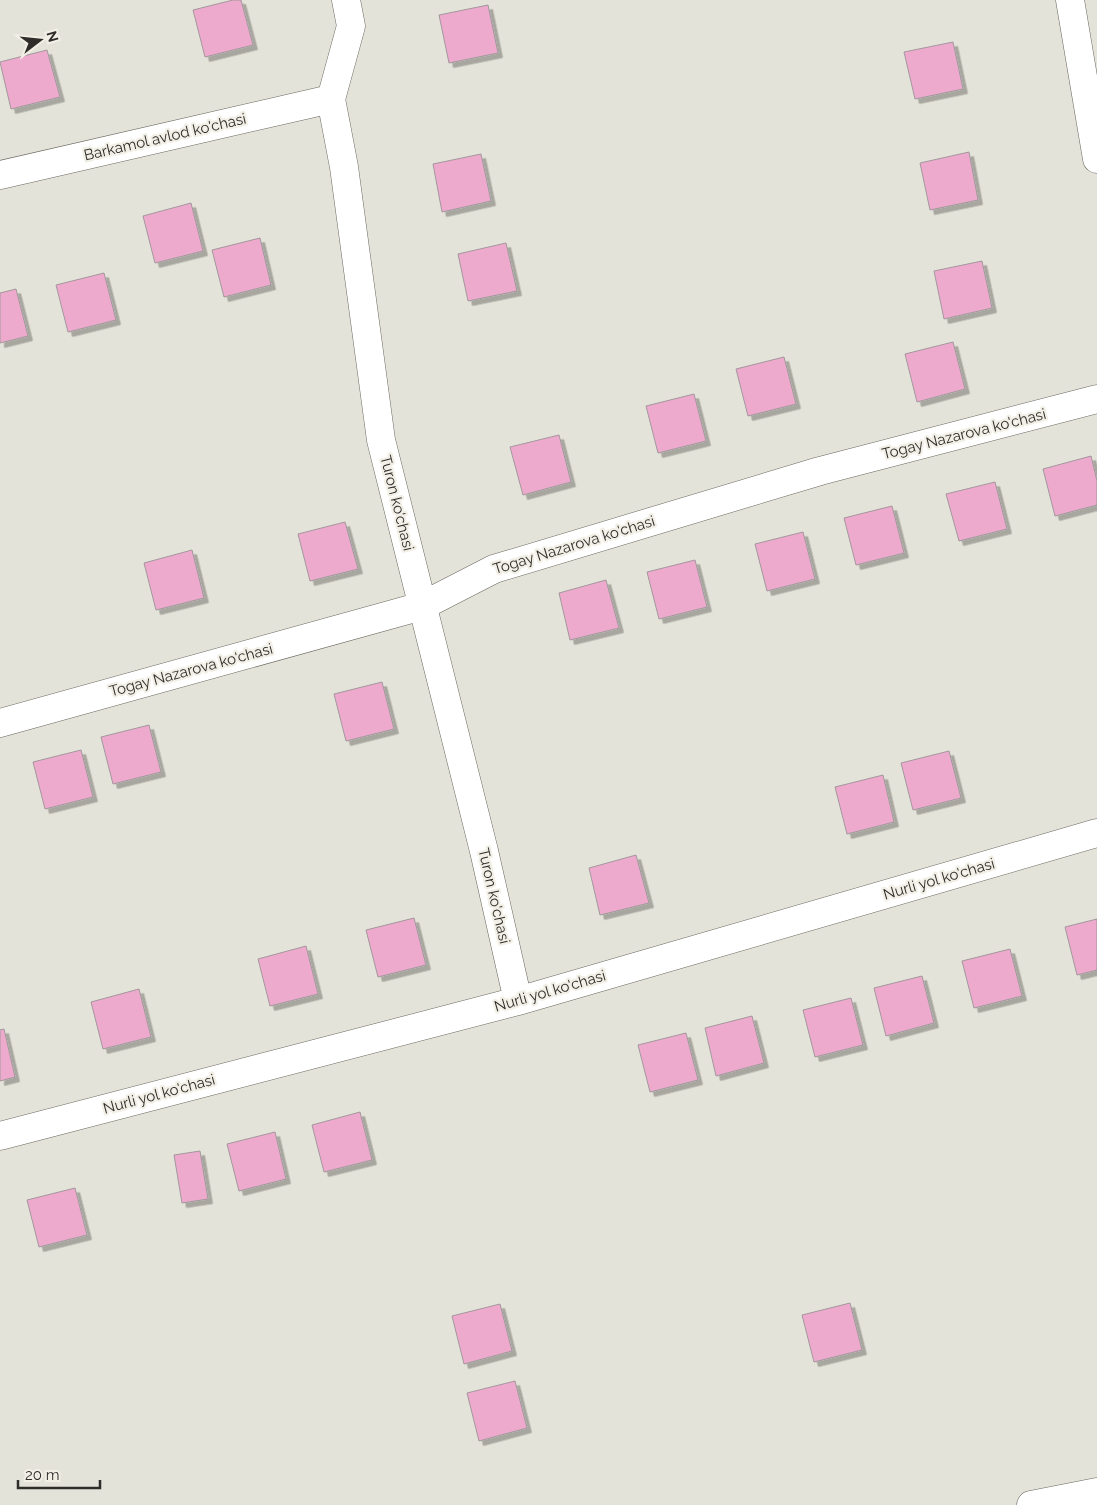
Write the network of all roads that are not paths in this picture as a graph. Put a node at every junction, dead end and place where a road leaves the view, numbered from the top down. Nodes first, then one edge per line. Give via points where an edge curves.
1 (346, 0) edge
2 (1070, 0) edge
3 (331, 99) junction
4 (1097, 159) edge
5 (0, 175) edge
6 (1097, 399) edge
7 (422, 606) junction
8 (0, 723) edge
9 (1097, 834) edge
10 (518, 1000) junction
11 (0, 1136) edge
12 (1097, 1492) edge
13 (1030, 1505) edge

1 - 3 street, Turon ko'chasi via 351,26
2 - 4 street
3 - 5 street, Barkamol avlod ko'chasi
3 - 7 street, Turon ko'chasi via 344,167 381,440
6 - 7 street, Togay Nazarova ko'chasi via 820,471 503,566
7 - 8 street, Togay Nazarova ko'chasi
7 - 10 street, Turon ko'chasi
9 - 10 street, Nurli yol ko'chasi
10 - 11 street, Nurli yol ko'chasi
12 - 13 street

